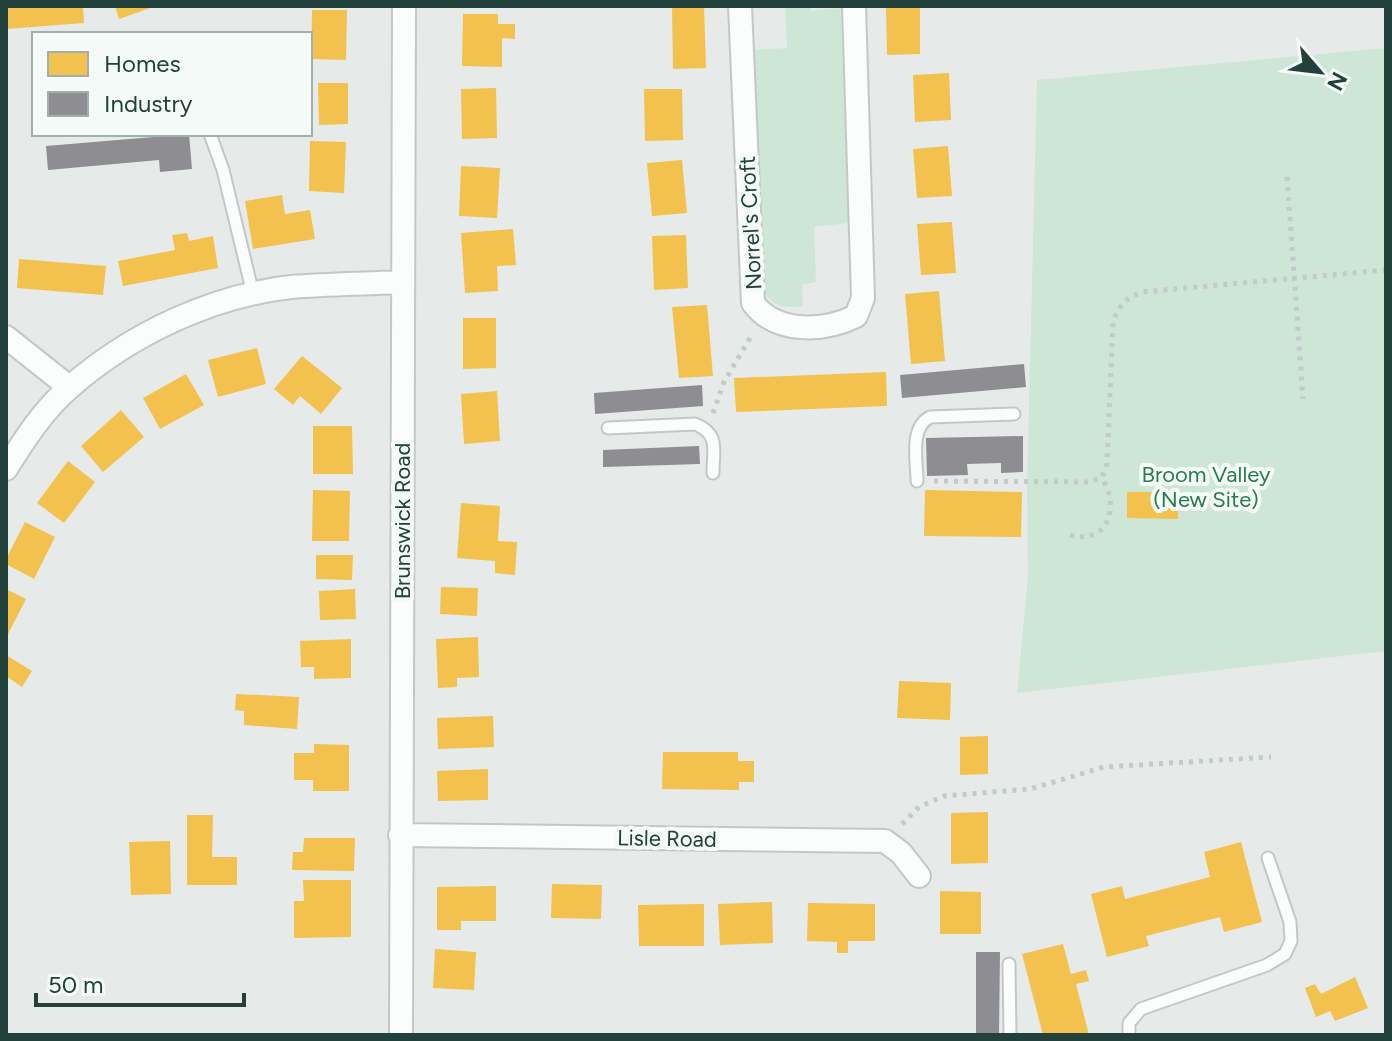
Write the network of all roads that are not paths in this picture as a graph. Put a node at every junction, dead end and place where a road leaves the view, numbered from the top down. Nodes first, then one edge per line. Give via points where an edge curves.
1 (404, 6) edge
2 (740, 6) edge
3 (854, 6) edge
4 (211, 136) edge
5 (402, 282) junction
6 (253, 294) junction
7 (6, 337) edge
8 (69, 387) junction
9 (1014, 414) dead end
10 (608, 428) dead end
11 (6, 469) edge
12 (713, 473) dead end
13 (917, 481) road end
14 (400, 835) junction
15 (1268, 858) dead end
16 (919, 876) dead end
17 (1009, 964) dead end
18 (401, 1035) edge
19 (1010, 1035) edge
20 (1129, 1035) edge

1 - 5 street, Brunswick Road
2 - 3 street, Norrel's Croft via 753,303 763,316 781,324 808,327 839,324 856,316 863,298
4 - 6 lane
5 - 6 street
5 - 14 street, Brunswick Road
6 - 8 street via 170,322
7 - 8 street
8 - 11 street
9 - 13 lane via 922,421 916,434
10 - 12 lane via 695,424 707,429 714,438
14 - 16 street, Lisle Road via 885,841
14 - 18 street, Brunswick Road
15 - 20 lane via 1290,922 1285,954 1141,1009 1129,1023
17 - 19 lane

